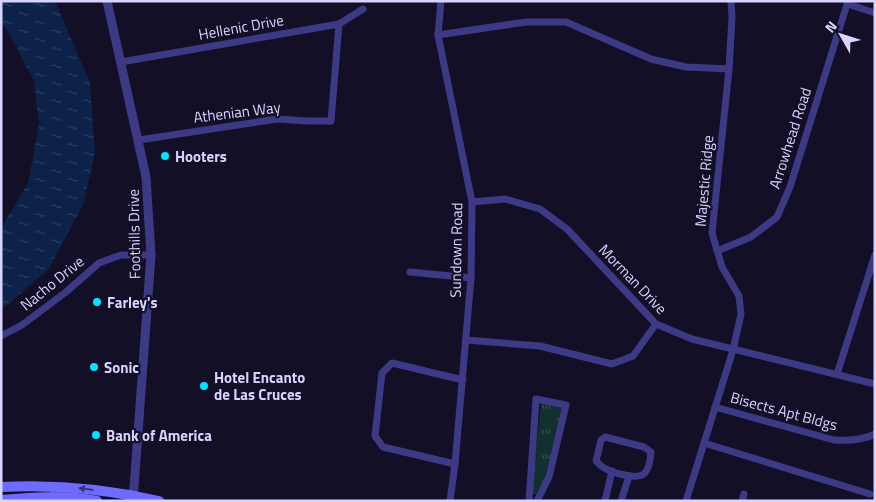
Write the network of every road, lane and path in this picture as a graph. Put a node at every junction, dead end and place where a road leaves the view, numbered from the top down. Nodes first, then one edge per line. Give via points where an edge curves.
1 (107, 1) edge
2 (441, 1) edge
3 (730, 1) edge
4 (848, 3) edge
5 (363, 10) dead end
6 (875, 13) edge
7 (339, 24) junction
8 (438, 35) junction
9 (120, 62) junction
10 (729, 68) junction
11 (138, 140) junction
12 (472, 202) junction
13 (717, 251) junction
14 (151, 255) junction
15 (875, 255) edge
16 (410, 272) dead end
17 (471, 278) junction
18 (656, 324) junction
19 (1, 336) edge
20 (466, 340) junction
21 (733, 350) junction
22 (837, 374) junction
23 (463, 380) junction
24 (875, 384) edge
25 (715, 406) junction
26 (875, 434) edge
27 (704, 443) junction
28 (455, 464) junction
29 (612, 471) junction
30 (629, 476) junction
31 (1, 487) edge
32 (870, 494) dead end
33 (134, 498) edge
34 (1, 500) edge
35 (97, 501) edge
36 (159, 501) edge
37 (450, 501) edge
38 (529, 501) edge
39 (536, 501) edge
40 (605, 501) edge
41 (621, 501) edge
42 (686, 501) edge

1 - 9 street, Foothills Drive
2 - 8 street, Sundown Road
3 - 10 street, Majestic Ridge
4 - 6 street
4 - 13 street, Arrowhead Road via 790,187 776,216 751,237
5 - 7 street, Hellenic Drive
7 - 9 street, Hellenic Drive
7 - 11 street, Athenian Way via 331,121 277,118
8 - 10 street via 526,22 566,22 651,59 686,67
8 - 12 street, Sundown Road
9 - 11 street, Foothills Drive
10 - 13 street, Majestic Ridge via 713,216 712,233
11 - 14 street, Foothills Drive via 146,177
12 - 17 street, Sundown Road
12 - 18 street, Morman Drive via 505,199 540,209 566,230
13 - 21 street, Majestic Ridge via 739,296 741,314
14 - 19 street, Nacho Drive via 120,255 99,263 22,325
14 - 33 street, Foothills Drive
15 - 22 street
16 - 17 street
17 - 20 street, Sundown Road
18 - 20 street via 633,356 612,364 540,346
18 - 21 street, Morman Drive via 692,339
20 - 23 street, Sundown Road
21 - 22 street, Morman Drive
21 - 25 street, Majestic Ridge
22 - 24 street, Morman Drive
23 - 28 street, Sundown Road
23 - 28 street via 392,363 382,373 375,436 383,447
25 - 26 street, Bisects Apt Bldgs via 834,440 848,441
25 - 27 street, Majestic Ridge
27 - 32 street
27 - 42 street, Majestic Ridge
28 - 37 street, Sundown Road
29 - 30 street
29 - 30 street via 596,461 600,440 604,437 644,447 651,452 650,466 642,476
29 - 40 street
30 - 41 street
33 -> 31 main road via 56,486
33 - 36 main road
34 - 35 main road via 37,497
38 - 39 street via 536,399 566,405 548,477

